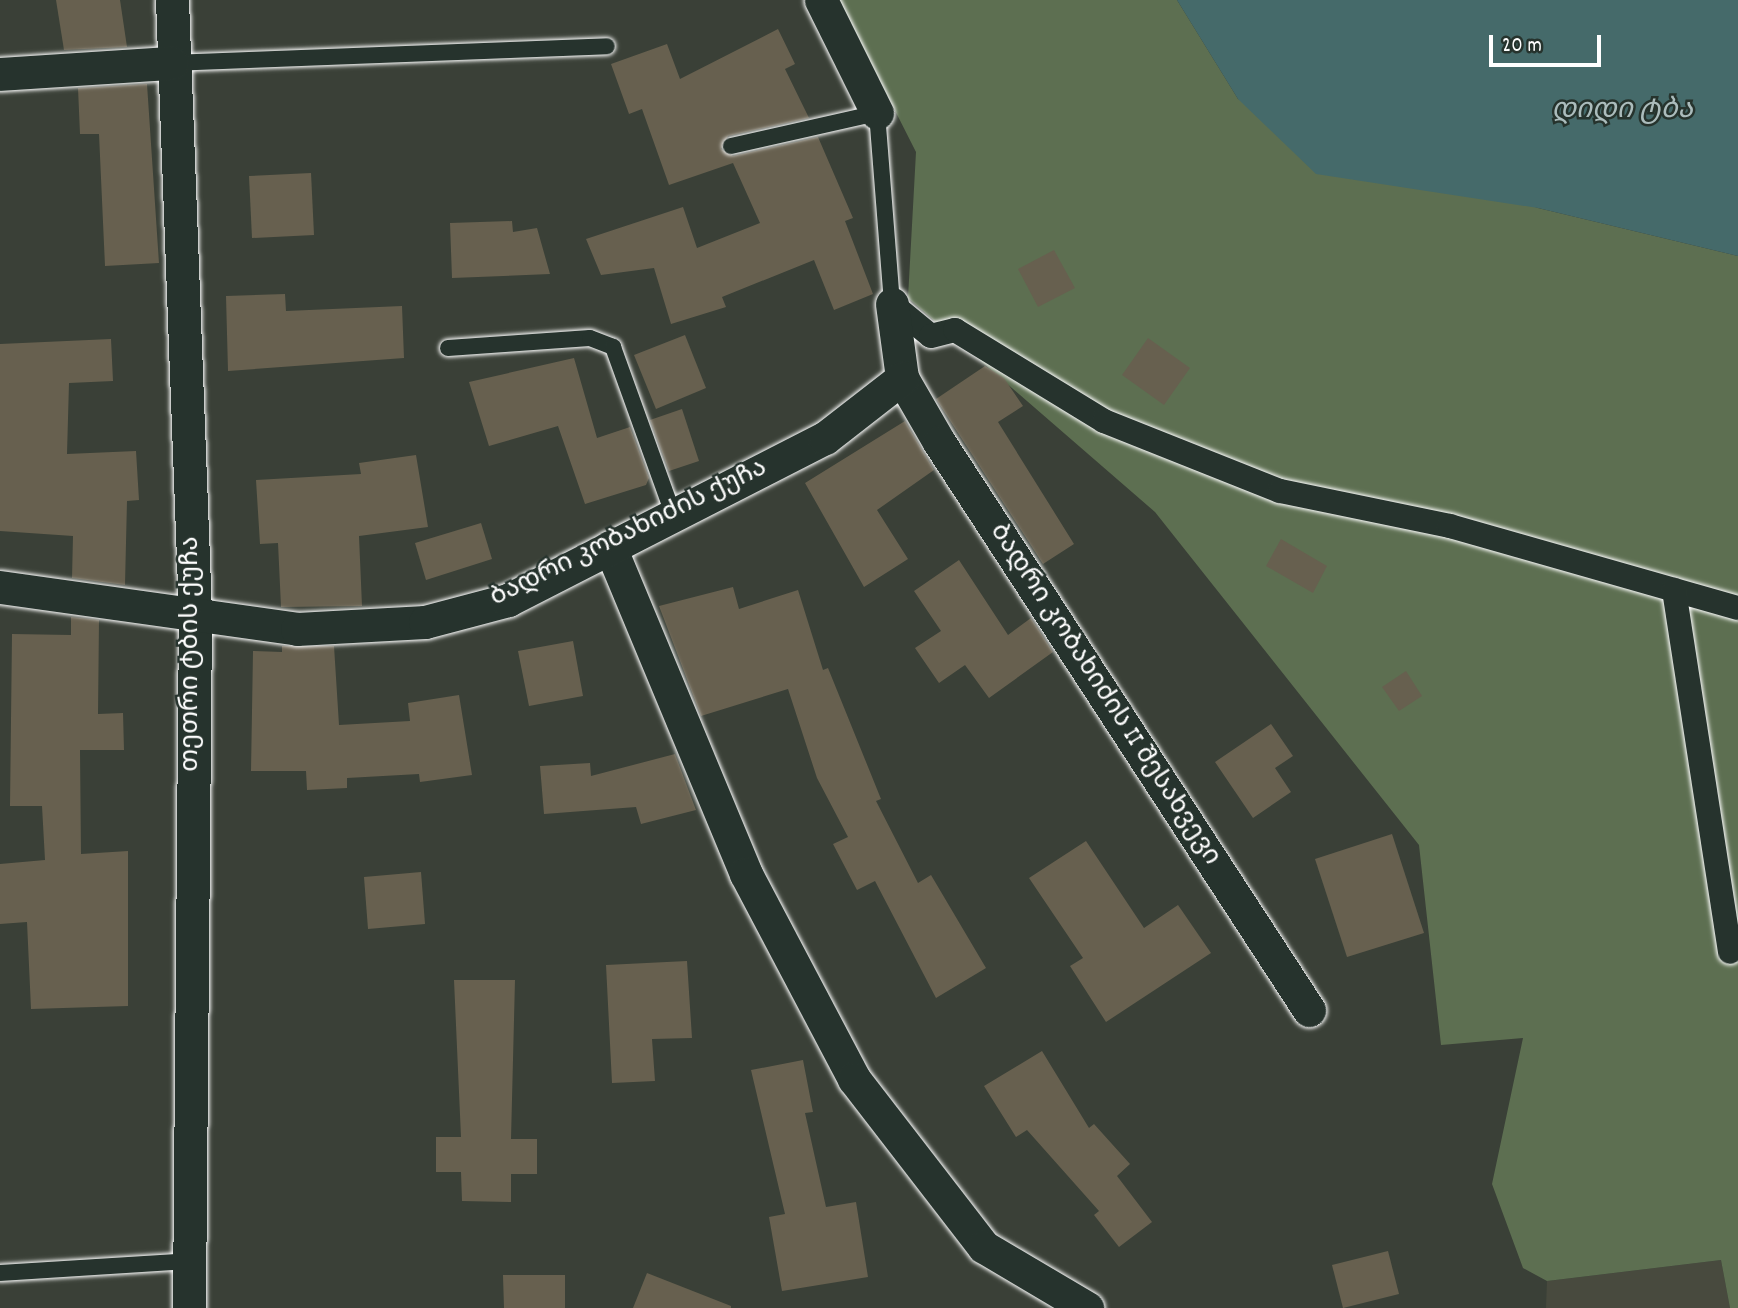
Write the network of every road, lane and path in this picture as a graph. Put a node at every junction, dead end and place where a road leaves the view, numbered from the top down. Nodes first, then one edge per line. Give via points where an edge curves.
1 (172, 0) edge
2 (821, 0) edge
3 (607, 46) dead end
4 (172, 63) junction
5 (0, 74) edge
6 (877, 113) junction
7 (731, 146) dead end
8 (892, 304) junction
9 (449, 348) dead end
10 (902, 378) junction
11 (672, 511) junction
12 (610, 547) junction
13 (0, 587) edge
14 (1674, 590) junction
15 (1738, 608) edge
16 (194, 614) junction
17 (1730, 952) dead end
18 (1309, 1010) dead end
19 (189, 1261) junction
20 (0, 1273) edge
21 (189, 1308) edge
22 (1087, 1308) edge

1 - 4 street, თეთრი ტბის ქუჩა
2 - 6 street
3 - 4 lane
4 - 5 street
4 - 16 street, თეთრი ტბის ქუჩა
6 - 7 lane
6 - 8 lane
8 - 10 street
8 - 14 street via 931,336 955,330 1104,421 1280,491 1450,526
9 - 11 lane via 590,338 613,346
10 - 11 street, ბადრი კობახიძის ქუჩა via 825,439
10 - 18 street, ბადრი კობახიძის II შესახვევი
11 - 12 street, ბადრი კობახიძის ქუჩა
12 - 16 street, ბადრი კობახიძის ქუჩა via 508,600 425,622 297,629
12 - 22 street via 746,874 854,1079 984,1247
13 - 16 street, ბადრი კობახიძის ქუჩა
14 - 15 street
14 - 17 street
16 - 19 street, თეთრი ტბის ქუჩა
19 - 20 lane
19 - 21 street, თეთრი ტბის ქუჩა

